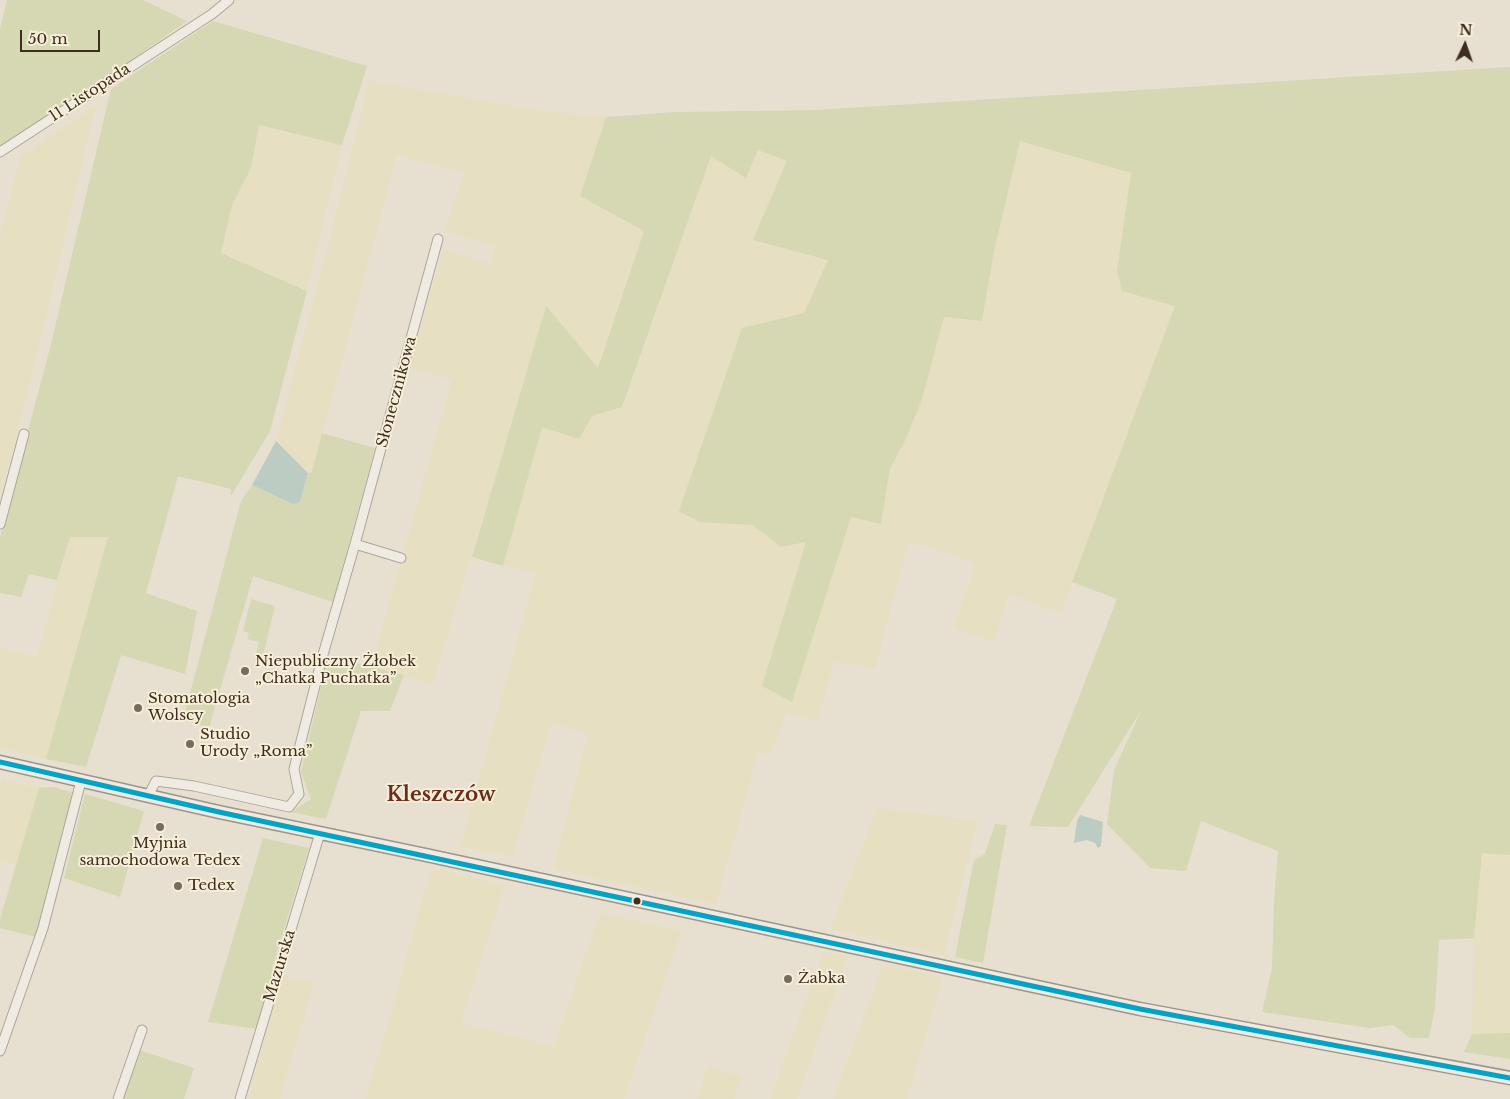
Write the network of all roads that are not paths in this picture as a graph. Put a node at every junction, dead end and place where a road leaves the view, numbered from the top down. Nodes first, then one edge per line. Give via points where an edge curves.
1 (229, 0) edge
2 (0, 152) edge
3 (438, 239) dead end
4 (24, 434) dead end
5 (0, 524) edge
6 (355, 544) junction
7 (401, 558) dead end
8 (0, 762) edge
9 (81, 781) junction
10 (148, 796) junction
11 (320, 833) junction
12 (142, 1030) dead end
13 (0, 1051) edge
14 (1510, 1078) edge
15 (118, 1099) edge
16 (240, 1099) edge

1 - 2 street, 11 Listopada
3 - 6 street, Słonecznikowa
4 - 5 street
6 - 7 street
6 - 10 street, Słonecznikowa via 294,770 299,794 294,801 288,807 156,781
8 - 9 main road
9 - 10 main road
9 - 13 street via 43,928
10 - 11 main road
11 - 14 main road via 1140,1009
11 - 16 street, Mazurska
12 - 15 street

